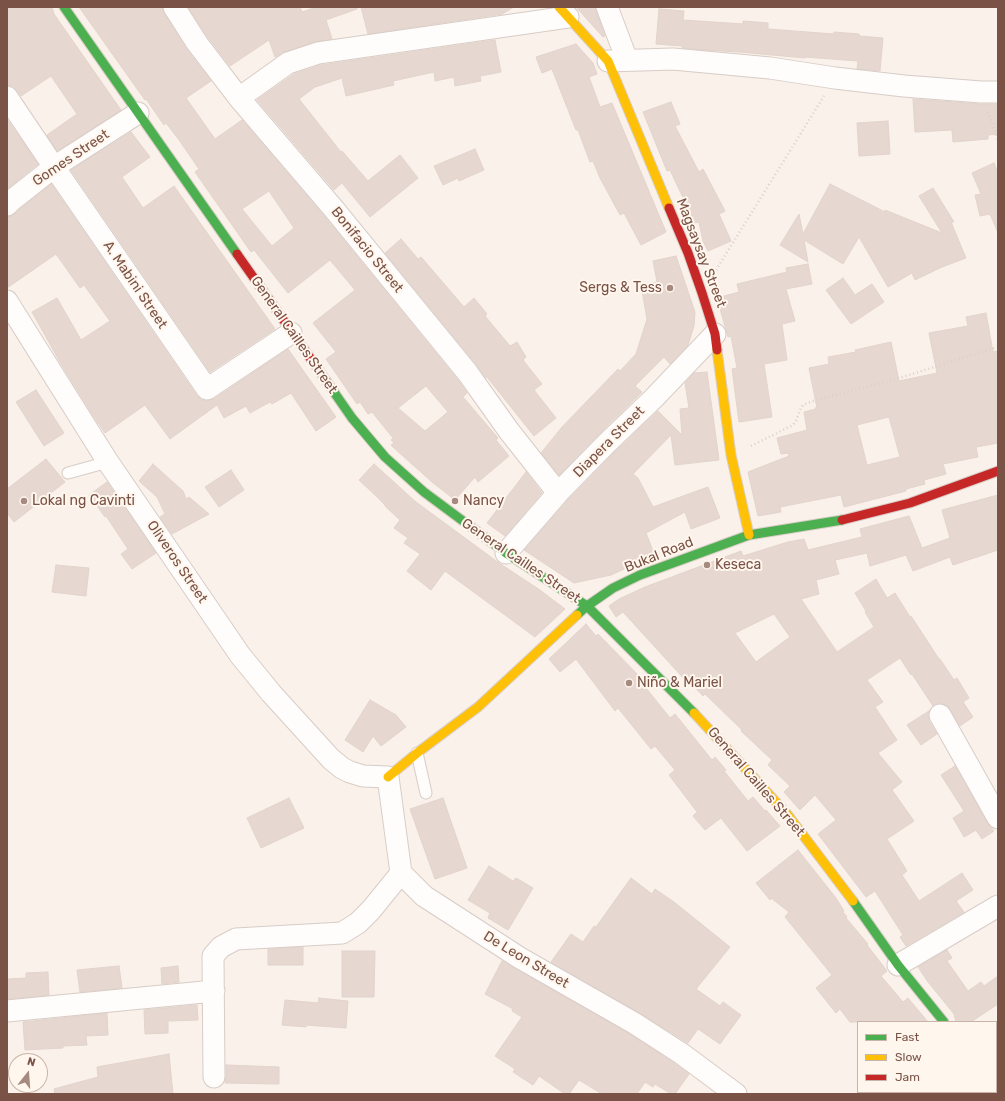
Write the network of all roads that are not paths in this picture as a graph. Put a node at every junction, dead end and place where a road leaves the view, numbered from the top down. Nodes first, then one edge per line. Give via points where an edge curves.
1 (64, 7) edge
2 (174, 7) edge
3 (607, 7) edge
4 (564, 12) edge
5 (617, 61) junction
6 (989, 92) edge
7 (7, 97) edge
8 (239, 98) junction
9 (138, 113) junction
10 (54, 167) junction
11 (7, 205) edge
12 (7, 301) edge
13 (292, 333) junction
14 (715, 334) junction
15 (108, 462) junction
16 (998, 471) edge
17 (68, 473) dead end
18 (558, 493) junction
19 (749, 535) junction
20 (506, 553) junction
21 (587, 606) junction
22 (940, 715) dead end
23 (417, 753) junction
24 (388, 777) junction
25 (426, 793) dead end
26 (998, 818) edge
27 (401, 873) junction
28 (998, 906) edge
29 (898, 964) junction
30 (214, 991) junction
31 (7, 1011) edge
32 (943, 1021) edge
33 (214, 1076) dead end
34 (736, 1094) edge

1 - 9 street, General Cailles Street
2 - 8 street, Bonifacio Street via 197,43
3 - 5 street
4 - 5 street, Magsaysay Street
4 - 8 street via 318,53 288,63
5 - 6 street via 688,60 904,86
5 - 14 street, Magsaysay Street
7 - 10 street, A. Mabini Street
8 - 18 street, Bonifacio Street via 467,372
9 - 10 street, Gomes Street
9 - 13 street, General Cailles Street
10 - 11 street, Gomes Street
10 - 13 street, A. Mabini Street via 207,389
12 - 15 street, Oliveros Street
13 - 20 street, General Cailles Street via 352,418 385,457 424,492
14 - 18 street, Diapera Street
14 - 19 street, Magsaysay Street via 731,455
15 - 17 lane
15 - 24 street, Oliveros Street via 240,655 271,693 342,768 363,776
16 - 19 street, Bukal Road via 910,503 844,520
18 - 20 street, Diapera Street
19 - 21 street, Bukal Road via 640,576 613,588
20 - 21 street, General Cailles Street
21 - 23 street, Bukal Road via 478,707
21 - 29 street, General Cailles Street via 702,722 787,814
22 - 26 street
23 - 24 street, Bukal Road
23 - 25 lane
24 - 27 street
27 - 30 street via 371,910 358,923 342,933 236,939 221,947 213,956
27 - 34 street, De Leon Street via 424,896 520,958 634,1023
28 - 29 street
29 - 32 street, General Cailles Street
30 - 31 street
30 - 33 street

